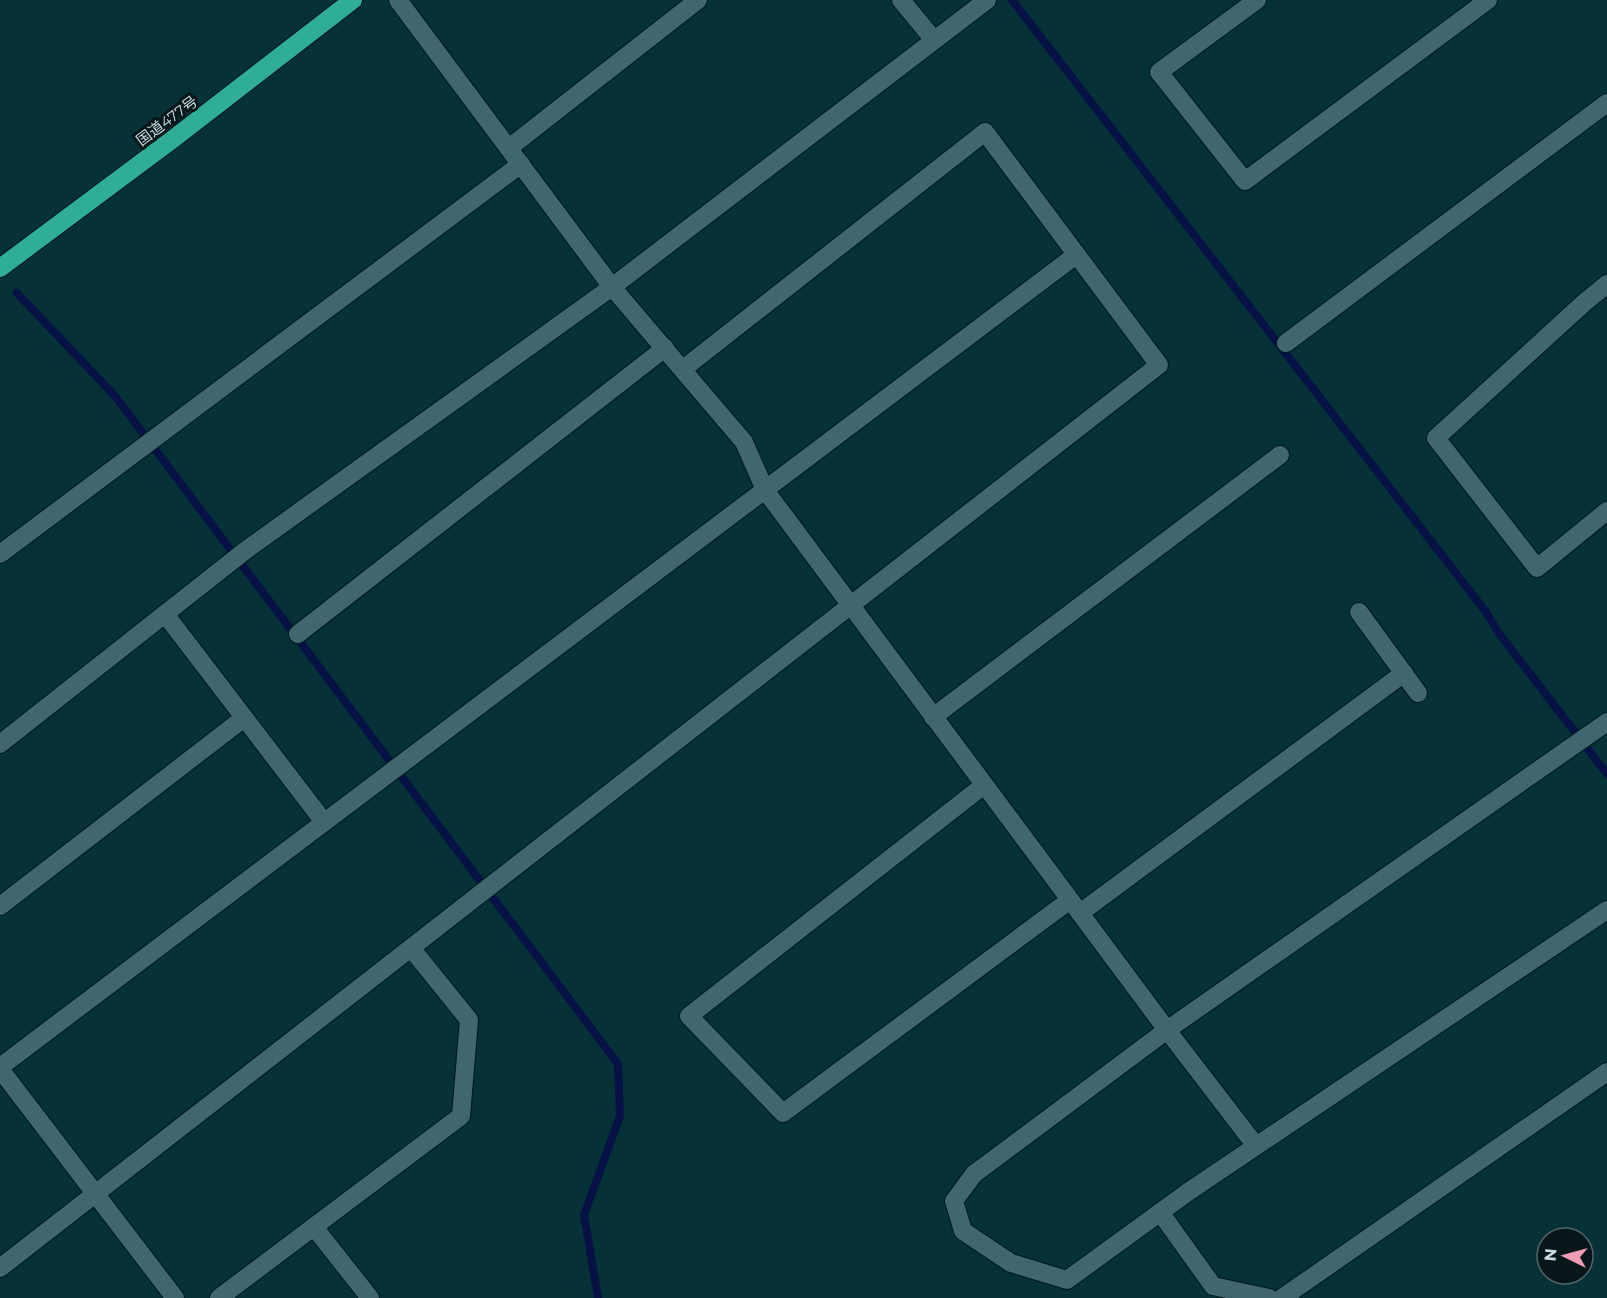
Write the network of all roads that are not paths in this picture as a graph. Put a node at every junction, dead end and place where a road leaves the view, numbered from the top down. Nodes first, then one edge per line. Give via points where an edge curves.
1 (353, 0) edge
2 (398, 0) edge
3 (698, 0) edge
4 (901, 0) edge
5 (987, 0) edge
6 (1257, 0) edge
7 (1488, 0) edge
8 (934, 40) junction
9 (1607, 103) edge
10 (509, 148) junction
11 (520, 164) junction
12 (1076, 255) junction
13 (0, 268) edge
14 (1607, 284) edge
15 (612, 287) junction
16 (1286, 343) dead end
17 (665, 348) junction
18 (683, 369) junction
19 (1280, 455) dead end
20 (765, 490) junction
21 (1607, 511) edge
22 (0, 554) edge
23 (851, 604) junction
24 (1359, 612) dead end
25 (165, 614) junction
26 (298, 634) dead end
27 (1404, 673) junction
28 (1418, 693) dead end
29 (933, 717) junction
30 (244, 718) junction
31 (1607, 722) edge
32 (0, 744) edge
33 (984, 785) junction
34 (324, 822) junction
35 (0, 906) edge
36 (1075, 907) junction
37 (1607, 910) edge
38 (411, 948) junction
39 (1167, 1030) junction
40 (0, 1068) edge
41 (1607, 1072) edge
42 (1256, 1146) junction
43 (95, 1193) junction
44 (1160, 1212) junction
45 (314, 1227) junction
46 (0, 1268) edge
47 (175, 1298) edge
48 (219, 1298) edge
49 (370, 1298) edge
50 (1269, 1298) edge
51 (1282, 1298) edge

1 - 13 highway, 国道477号
2 - 10 street
3 - 10 street
4 - 8 street
5 - 8 street
6 - 7 street via 1159,72 1245,181
8 - 15 street
9 - 16 street
10 - 11 street
11 - 15 street
11 - 22 street
12 - 18 street via 984,132
12 - 20 street
12 - 23 street via 1159,365
14 - 21 street via 1436,438 1537,568
15 - 17 street
15 - 25 street via 246,550
17 - 18 street
17 - 26 street
18 - 20 street via 744,442
19 - 29 street
20 - 23 street
20 - 34 street
23 - 29 street
23 - 38 street
24 - 27 street
25 - 30 street
25 - 32 street
27 - 28 street
27 - 36 street
29 - 33 street
30 - 34 street
30 - 35 street
31 - 39 street
33 - 36 street
33 - 36 street via 689,1016 783,1113
34 - 40 street
36 - 39 street
37 - 42 street
38 - 43 street
38 - 45 street via 469,1020 461,1116
39 - 42 street
39 - 44 street via 974,1174 954,1201 963,1231 1011,1263 1067,1280
40 - 43 street
41 - 51 street
42 - 44 street
43 - 46 street
43 - 47 street
44 - 50 street via 1213,1286
45 - 48 street
45 - 49 street

